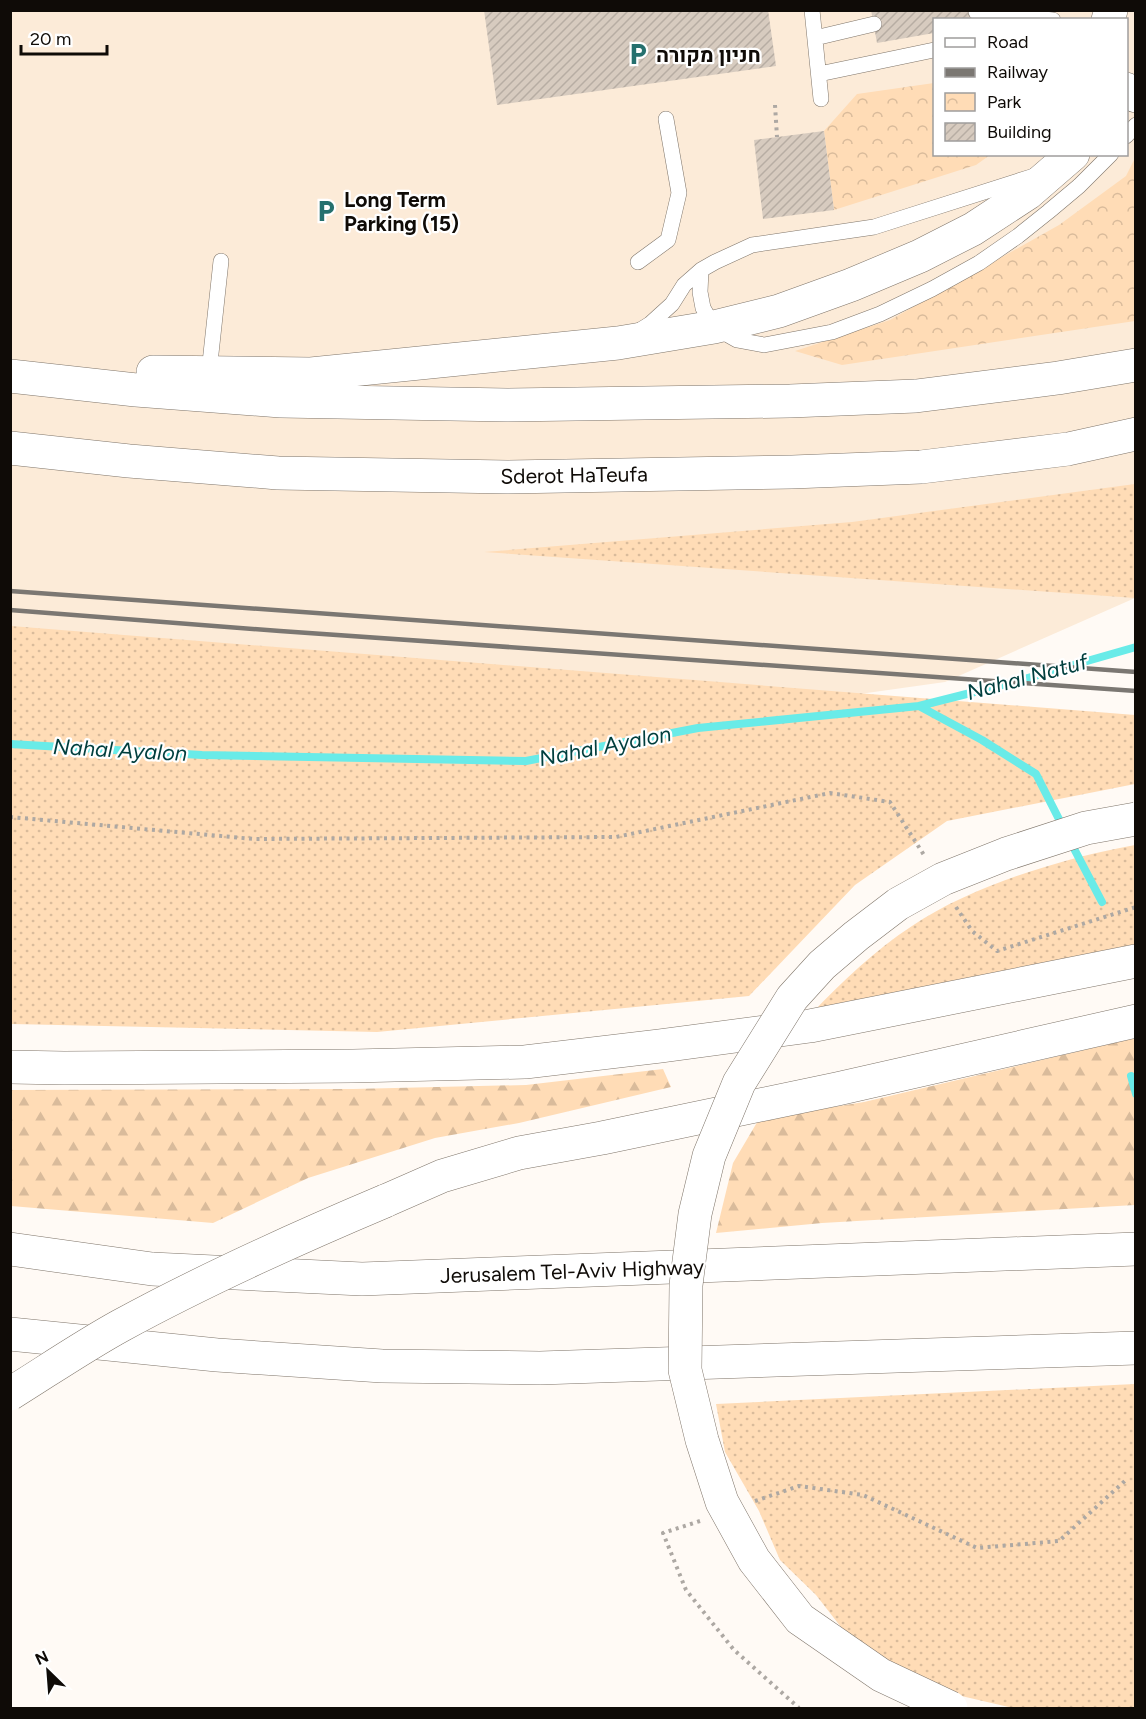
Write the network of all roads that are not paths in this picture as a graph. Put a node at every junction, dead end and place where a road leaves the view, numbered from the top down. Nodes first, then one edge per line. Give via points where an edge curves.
1 (812, 10) edge
2 (976, 12) edge
3 (1034, 18) edge
4 (874, 24) dead end
5 (815, 38) junction
6 (933, 50) edge
7 (819, 74) junction
8 (820, 99) dead end
9 (666, 119) dead end
10 (1109, 156) edge
11 (1064, 159) edge
12 (221, 261) dead end
13 (638, 262) dead end
14 (701, 270) junction
15 (714, 327) junction
16 (618, 343) junction
17 (1136, 365) edge
18 (10, 371) edge
19 (209, 372) junction
20 (10, 376) edge
21 (1136, 434) edge
22 (10, 448) edge
23 (1136, 819) edge
24 (1136, 961) edge
25 (1136, 1021) edge
26 (10, 1067) edge
27 (10, 1249) edge
28 (1136, 1249) edge
29 (10, 1334) edge
30 (1136, 1348) edge
31 (10, 1394) edge
32 (951, 1708) edge

1 - 5 lane
2 - 3 lane
4 - 5 lane
5 - 7 lane
6 - 7 lane
7 - 8 lane
9 - 13 lane via 679,193 668,240
10 - 15 lane via 1018,236 979,263 880,314 832,332 764,345 737,340
11 - 14 lane via 874,227 752,245
11 - 15 main road via 1028,193 920,256 779,311
12 - 19 lane
14 - 15 lane via 703,308
14 - 16 lane via 658,317
15 - 16 main road
16 - 19 main road via 311,374
17 - 20 main road via 916,396 507,405 281,401
18 - 19 main road
21 - 22 main road, Sderot HaTeufa via 1068,449 921,467 507,477 278,473
23 - 32 main road, bridge via 1086,828 943,879 898,904 822,966 792,998 739,1083 709,1156 695,1214 686,1285 685,1370 722,1502 754,1560 800,1619 881,1675
24 - 26 main road via 810,1026 525,1062
25 - 31 main road, bridge via 837,1089 519,1153 442,1176 220,1275 118,1327
27 - 28 main road, Jerusalem Tel-Aviv Highway via 152,1269 362,1279
29 - 30 main road via 217,1355 382,1366 529,1368

